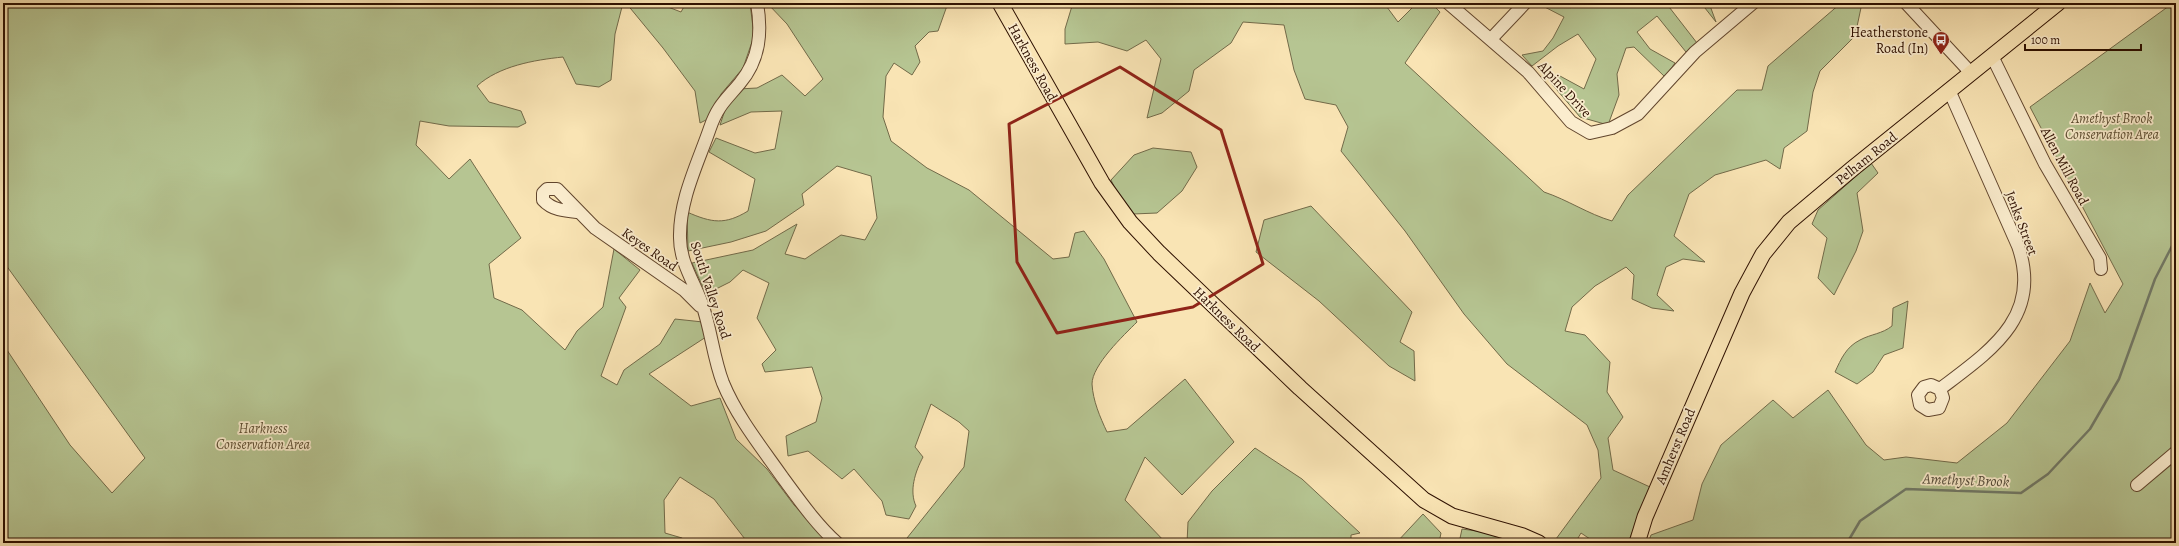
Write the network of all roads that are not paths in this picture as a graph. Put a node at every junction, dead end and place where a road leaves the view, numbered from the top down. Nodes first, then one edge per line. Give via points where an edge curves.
1 (756, 3) edge
2 (1000, 3) edge
3 (1448, 3) edge
4 (1525, 3) edge
5 (1753, 3) edge
6 (1906, 3) edge
7 (2058, 3) edge
8 (1491, 39) junction
9 (1992, 56) junction
10 (1971, 73) junction
11 (1949, 90) junction
12 (577, 212) dead end
13 (2101, 269) dead end
14 (705, 311) junction
15 (1717, 350) joint
16 (1940, 389) dead end
17 (2176, 452) edge
18 (2137, 485) dead end
19 (837, 543) edge
20 (1539, 543) edge
21 (1637, 543) edge

1 - 14 street, South Valley Road via 760,33 756,58 717,111 682,212 682,255
2 - 20 main road, Harkness Road via 1102,183 1127,218 1159,253 1300,388 1424,500 1452,516
3 - 8 street, Alpine Drive
4 - 8 street
5 - 8 street, Alpine Drive via 1695,52 1638,114 1621,124 1594,133 1586,132 1571,122 1528,72
6 - 10 street
7 - 9 main road, Pelham Road
9 - 10 main road, Pelham Road
9 - 13 street, Allen Mill Road via 2045,164 2100,258
10 - 11 main road, Pelham Road
11 - 15 main road, Pelham Road via 1782,230 1751,274
11 - 16 street, Jenks Street via 2018,246 2024,279 2019,309 2005,335
12 - 14 street, Keyes Road via 603,235 688,293
14 - 19 street, South Valley Road via 721,376 734,404 802,504
15 - 21 main road, Amherst Road via 1645,517
17 - 18 street

